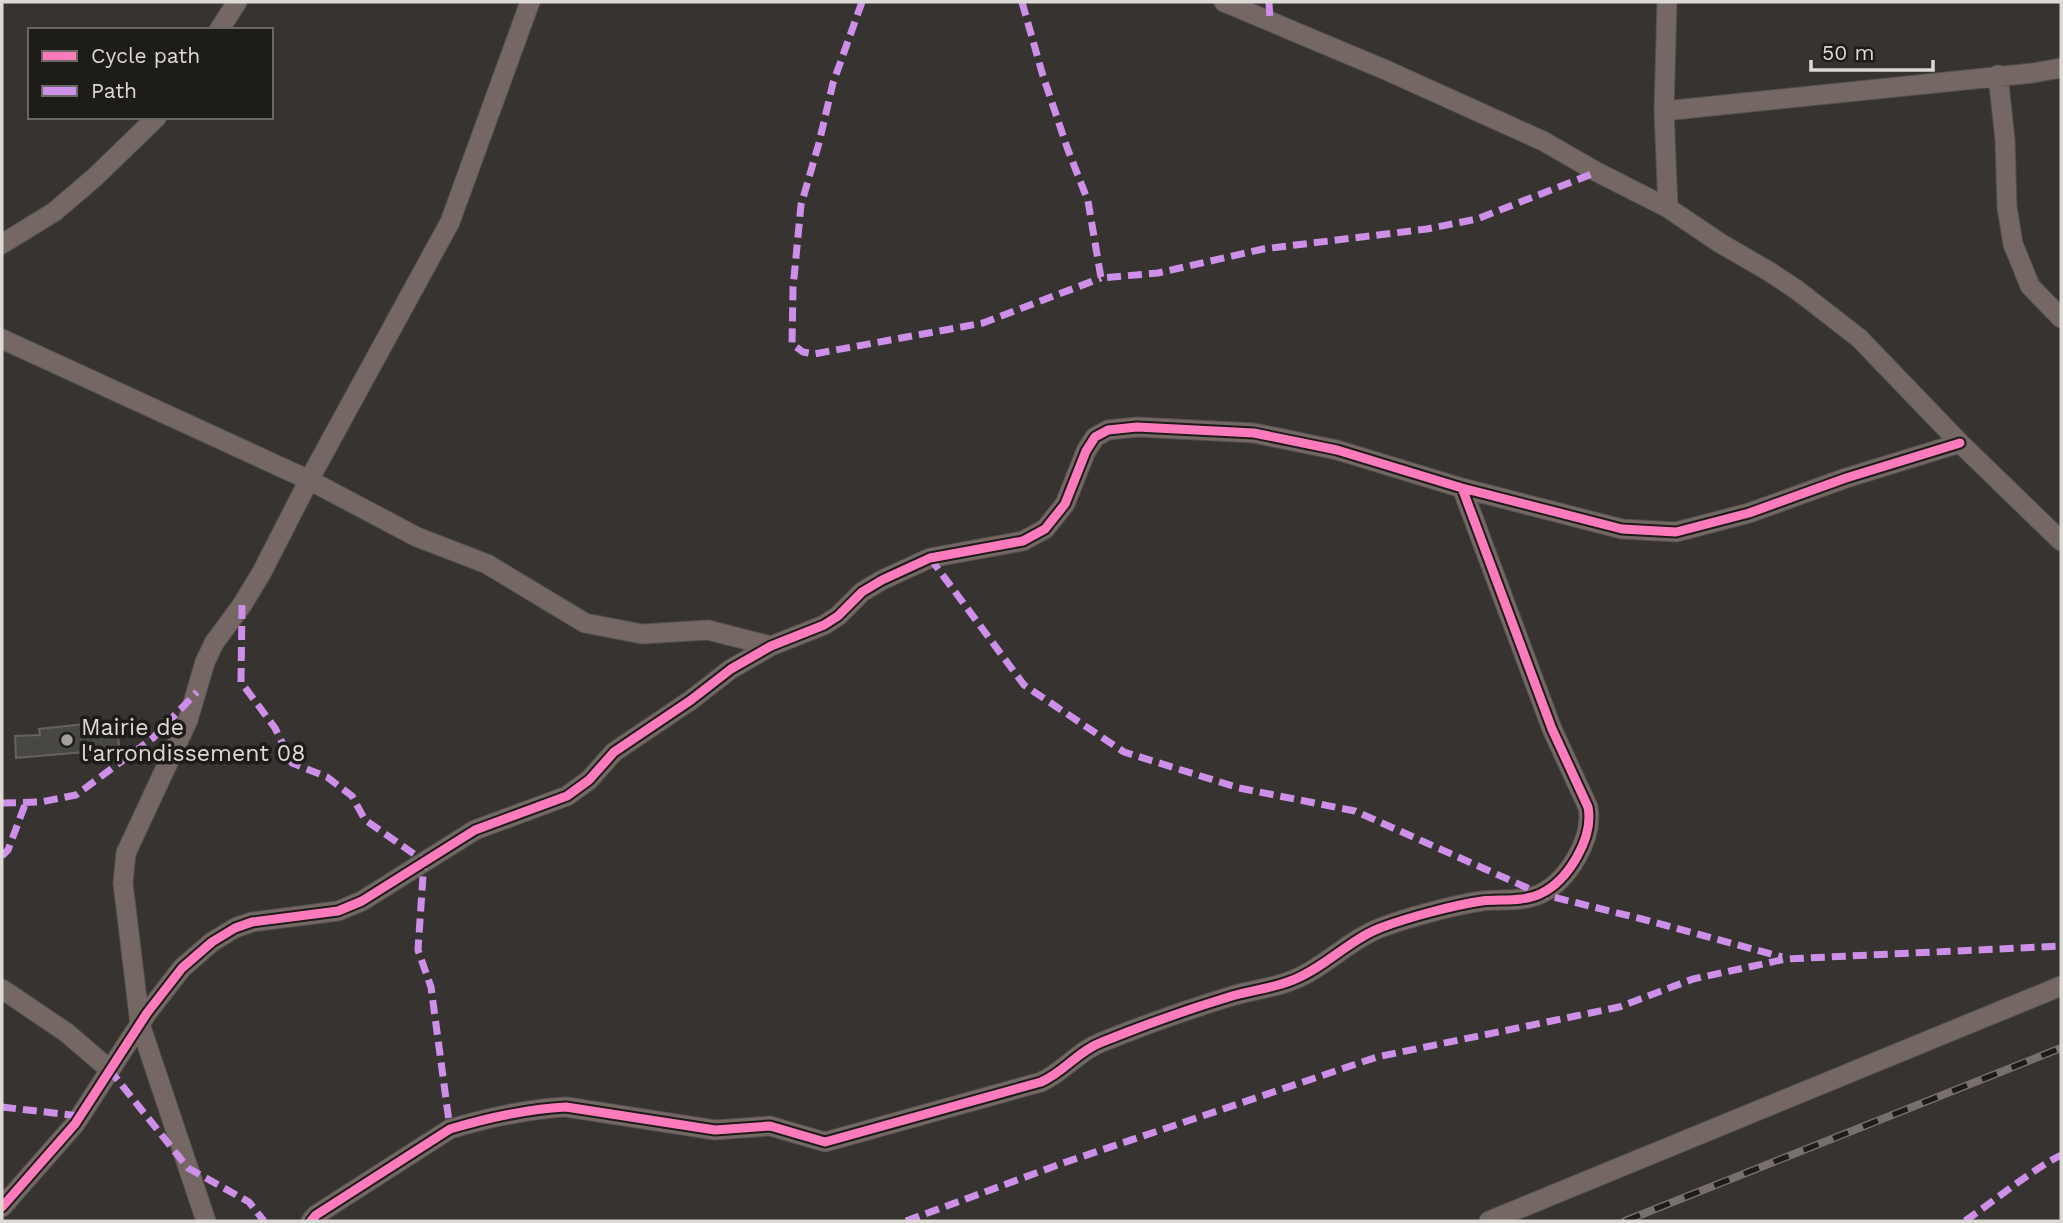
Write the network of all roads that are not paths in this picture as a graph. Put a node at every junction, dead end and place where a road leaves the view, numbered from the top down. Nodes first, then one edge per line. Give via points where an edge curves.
1 (237, 2) edge
2 (530, 2) edge
3 (1224, 2) edge
4 (1667, 2) edge
5 (220, 28) edge
6 (2061, 68) edge
7 (1998, 75) junction
8 (1664, 111) junction
9 (155, 119) edge
10 (1668, 208) junction
11 (2, 244) edge
12 (2061, 318) edge
13 (2, 339) edge
14 (1961, 443) junction
15 (309, 480) junction
16 (1462, 488) junction
17 (2061, 541) edge
18 (771, 646) junction
19 (2061, 986) edge
20 (2, 989) edge
21 (140, 1024) junction
22 (109, 1069) junction
23 (2, 1207) edge
24 (206, 1221) edge
25 (311, 1221) edge
26 (1489, 1221) edge

1 - 5 street
2 - 15 street via 450,222
3 - 10 street via 1543,141
4 - 8 street
6 - 7 street
7 - 8 street
7 - 12 street via 2013,244 2030,286
8 - 10 street
9 - 11 street via 54,212
10 - 14 street via 1797,290 1859,338
13 - 15 street
14 - 16 street via 1676,533 1622,530
14 - 17 street
15 - 18 street via 416,537 487,564 585,623 642,634 708,630
15 - 21 street via 262,572 214,643 188,720 126,853 123,883
16 - 18 street via 1337,450 1254,433 1137,427 1108,430 1095,437 1065,504 1045,528 1023,541 930,558 904,568 862,592 824,625
16 - 25 street via 1534,684 1588,807 1589,829 1574,861 1541,894 1480,901 1376,929 1296,979 1233,995 1090,1047 1041,1082 825,1142 770,1126 715,1130 548,1108 450,1129
18 - 21 street via 636,734 567,796 475,830 362,901 338,911 235,928 181,968
19 - 26 street
20 - 22 street via 67,1033
21 - 22 street
21 - 24 street
22 - 23 street via 68,1134

